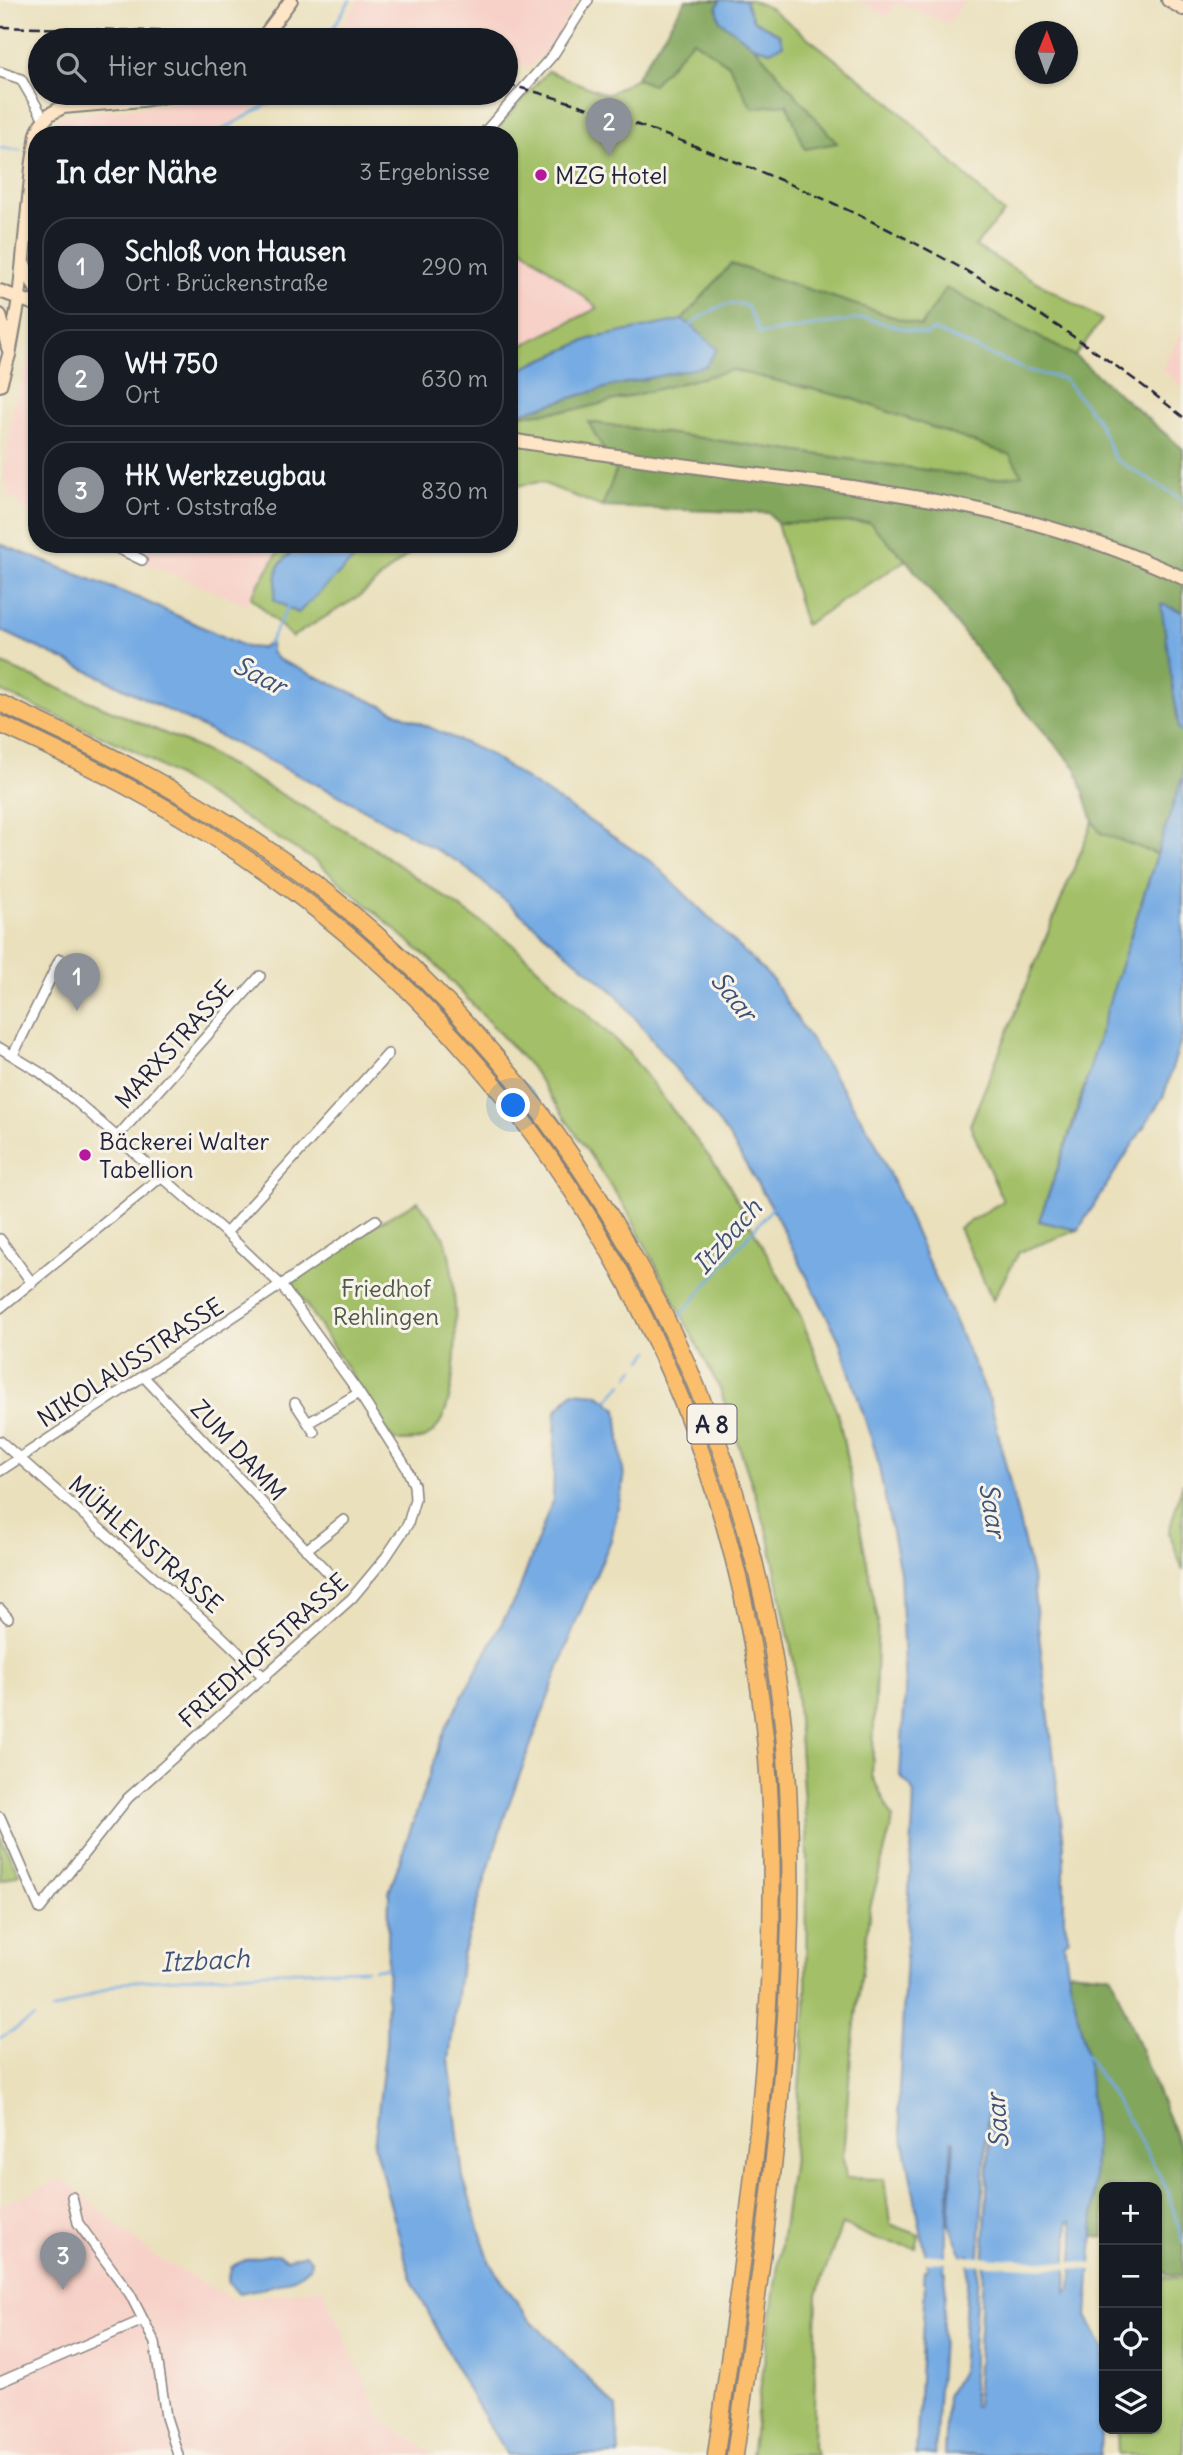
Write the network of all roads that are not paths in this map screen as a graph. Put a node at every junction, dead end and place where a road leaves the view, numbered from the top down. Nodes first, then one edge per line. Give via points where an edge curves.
1 (291, 0) edge
2 (588, 0) edge
3 (1168, 0) edge
4 (1183, 9) edge
5 (270, 28) edge
6 (0, 72) edge
7 (28, 91) edge
8 (518, 94) edge
9 (36, 105) edge
10 (86, 105) edge
11 (509, 105) edge
12 (44, 119) junction
13 (41, 126) edge
14 (490, 126) edge
15 (28, 223) edge
16 (24, 264) junction
17 (28, 272) edge
18 (0, 291) edge
19 (19, 299) junction
20 (28, 302) edge
21 (0, 315) edge
22 (9, 355) junction
23 (0, 385) edge
24 (518, 441) edge
25 (128, 553) edge
26 (142, 560) dead end
27 (1183, 578) edge
28 (0, 703) edge
29 (0, 724) edge
30 (60, 959) dead end
31 (260, 976) dead end
32 (0, 1048) edge
33 (388, 1054) dead end
34 (13, 1055) junction
35 (117, 1137) junction
36 (161, 1177) junction
37 (376, 1220) dead end
38 (226, 1233) junction
39 (0, 1239) edge
40 (33, 1283) junction
41 (281, 1285) junction
42 (0, 1308) edge
43 (143, 1376) junction
44 (359, 1393) junction
45 (295, 1403) dead end
46 (0, 1441) edge
47 (19, 1458) junction
48 (0, 1471) edge
49 (344, 1520) dead end
50 (306, 1550) junction
51 (336, 1581) dead end
52 (0, 1609) edge
53 (8, 1618) dead end
54 (265, 1678) junction
55 (0, 1817) edge
56 (72, 2197) dead end
57 (143, 2320) junction
58 (0, 2382) edge
59 (178, 2455) edge
60 (716, 2455) edge
61 (735, 2455) edge

1 - 5 main road
2 - 8 street via 553,55
3 - 4 main road
6 - 7 street via 21,79
9 - 12 street
10 - 12 main road via 63,107
11 - 14 street
12 - 13 main road
15 - 16 main road
16 - 17 main road
16 - 19 main road
18 - 19 main road
19 - 20 main road
19 - 22 main road
21 - 22 main road
22 - 23 main road
24 - 27 main road via 993,511 1103,544
25 - 26 street
28 - 61 highway, A 8 via 94,747 207,809 346,908 418,973 549,1124 621,1232 674,1332 725,1460 747,1531 784,1729 791,1851 784,2064
29 - 60 highway, A 8 via 187,819 288,887 404,986 483,1072 570,1188 630,1289 687,1411 728,1537 746,1614 765,1731 772,1851 765,2062
30 - 34 street
31 - 35 street, MARXSTRASSE
32 - 34 street, FRIEDHOFSTRASSE
33 - 38 street
34 - 35 street, FRIEDHOFSTRASSE
35 - 36 street, FRIEDHOFSTRASSE
36 - 38 street, FRIEDHOFSTRASSE
36 - 40 street
37 - 41 street, NIKOLAUSSTRASSE
38 - 41 street, FRIEDHOFSTRASSE
39 - 40 street
40 - 42 street
41 - 43 street, NIKOLAUSSTRASSE
41 - 44 street, FRIEDHOFSTRASSE
43 - 47 street, NIKOLAUSSTRASSE
43 - 50 street, ZUM DAMM
44 - 45 street via 311,1427
44 - 54 street, FRIEDHOFSTRASSE via 406,1467 414,1485 414,1511 370,1578
46 - 47 street, MÜHLENSTRASSE
47 - 48 street, NIKOLAUSSTRASSE
47 - 54 street, MÜHLENSTRASSE
49 - 50 street
50 - 51 street, ZUM DAMM
52 - 53 street
54 - 55 street, FRIEDHOFSTRASSE via 128,1798 40,1909
56 - 57 street via 78,2223
57 - 58 street
57 - 59 street via 155,2343 166,2417

